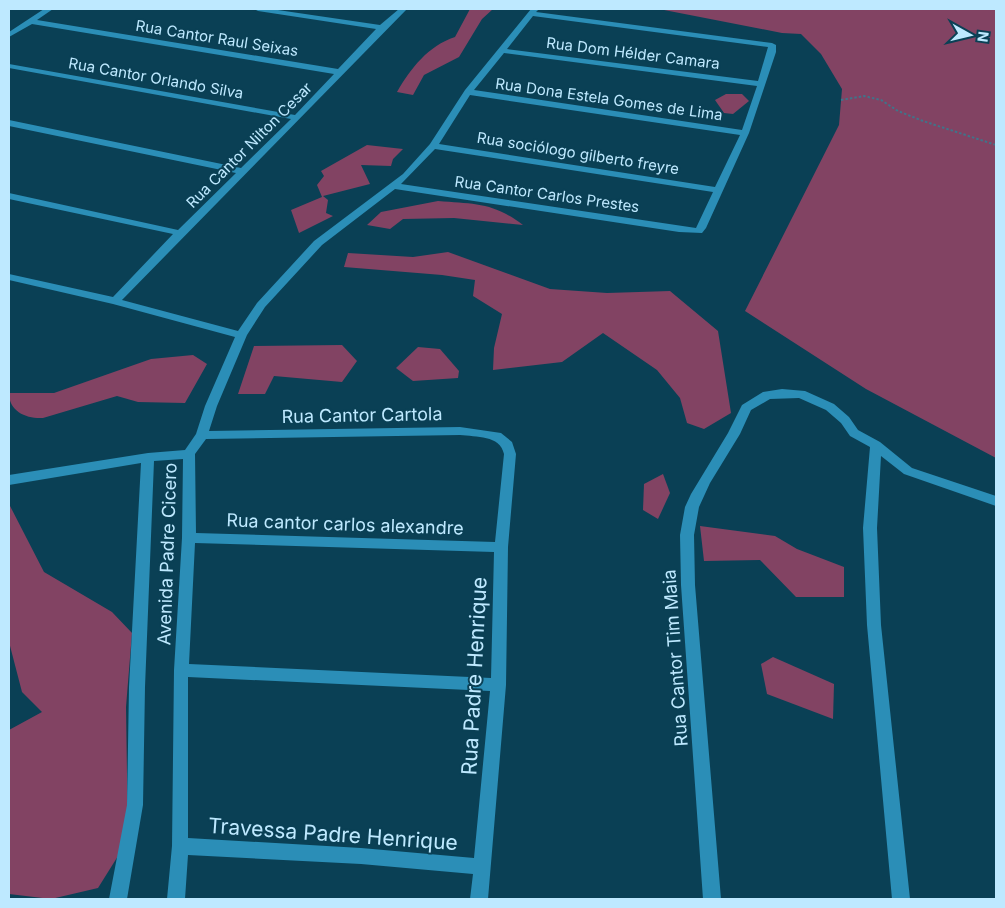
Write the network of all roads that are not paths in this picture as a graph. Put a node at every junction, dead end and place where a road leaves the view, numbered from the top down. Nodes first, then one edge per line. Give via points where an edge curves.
1 (48, 9) edge
2 (258, 9) edge
3 (404, 9) edge
4 (534, 11) edge
5 (30, 21) junction
6 (382, 28) junction
7 (9, 34) edge
8 (500, 50) junction
9 (9, 66) edge
10 (340, 72) junction
11 (762, 84) junction
12 (468, 92) junction
13 (297, 118) junction
14 (9, 123) edge
15 (745, 133) junction
16 (433, 146) junction
17 (242, 171) junction
18 (393, 186) junction
19 (719, 190) junction
20 (9, 196) edge
21 (180, 233) junction
22 (9, 276) edge
23 (115, 302) junction
24 (241, 335) junction
25 (202, 435) junction
26 (876, 445) junction
27 (189, 454) junction
28 (510, 454) joint
29 (148, 457) junction
30 (9, 480) edge
31 (996, 501) edge
32 (189, 538) junction
33 (501, 547) junction
34 (181, 670) junction
35 (498, 685) junction
36 (180, 846) junction
37 (482, 867) junction
38 (118, 899) edge
39 (176, 899) edge
40 (479, 899) edge
41 (712, 899) edge
42 (901, 899) edge

1 - 5 street
2 - 6 street
3 - 6 street, Rua Cantor Nilton Cesar
4 - 8 street, Avenida Padre Cicero
4 - 11 street via 772,45
5 - 7 street
5 - 10 street, Rua Cantor Raul Seixas
6 - 10 street, Rua Cantor Nilton Cesar
8 - 11 street, Rua Dom Hélder Camara
8 - 12 street, Avenida Padre Cicero
9 - 13 street, Rua Cantor Orlando Silva
10 - 13 street, Rua Cantor Nilton Cesar
11 - 15 street
12 - 15 street, Rua Dona Estela Gomes de Lima
12 - 16 street, Avenida Padre Cicero
13 - 17 street, Rua Cantor Nilton Cesar
14 - 17 street
15 - 19 street
16 - 18 street, Avenida Padre Cicero
16 - 19 street, Rua sociólogo gilberto freyre
17 - 21 street, Rua Cantor Nilton Cesar
18 - 19 street, Rua Cantor Carlos Prestes via 698,231
18 - 24 street, Avenida Padre Cicero via 318,243 260,305
20 - 21 street
21 - 23 street, Rua Cantor Nilton Cesar
22 - 23 street
23 - 24 street
24 - 25 street, Avenida Padre Cicero via 210,406
25 - 27 street, Avenida Padre Cicero
25 - 28 street, Rua Cantor Cartola via 460,432 496,436 508,445
26 - 31 street, Rua Cantor Tim Maia via 908,471
26 - 41 street, Rua Cantor Tim Maia via 854,433 830,407 801,394 768,395 746,408 740,427 692,508 688,538 697,718
26 - 42 street via 870,528 874,625
27 - 29 street
27 - 32 street, Avenida Padre Cicero
28 - 33 street, Rua Padre Henrique
29 - 30 street
29 - 38 street, Avenida Padre Cicero via 135,806
32 - 33 street, Rua cantor carlos alexandre
32 - 34 street, Avenida Padre Cicero
33 - 35 street, Rua Padre Henrique
34 - 35 street
34 - 36 street, Avenida Padre Cicero
35 - 37 street, Rua Padre Henrique
36 - 37 street, Travessa Padre Henrique via 361,856
36 - 39 street, Avenida Padre Cicero
37 - 40 street, Rua Padre Henrique

